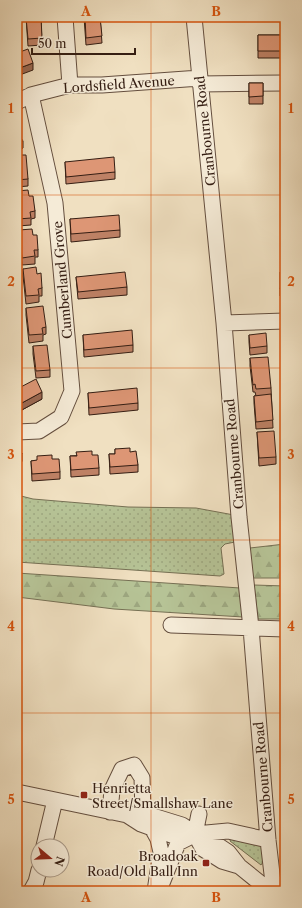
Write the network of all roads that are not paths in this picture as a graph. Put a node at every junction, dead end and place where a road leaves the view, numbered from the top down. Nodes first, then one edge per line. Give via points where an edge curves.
1 (64, 17) edge
2 (194, 17) edge
3 (200, 81) junction
4 (285, 83) edge
5 (70, 85) junction
6 (31, 95) junction
7 (17, 102) edge
8 (285, 321) edge
9 (224, 323) junction
10 (17, 432) edge
11 (251, 624) junction
12 (171, 625) dead end
13 (285, 629) edge
14 (17, 792) edge
15 (55, 800) junction
16 (110, 812) junction
17 (199, 814) dead end
18 (150, 819) junction
19 (195, 834) junction
20 (46, 838) edge
21 (268, 840) junction
22 (37, 878) edge
23 (30, 891) edge
24 (155, 891) edge
25 (159, 891) edge
26 (270, 891) edge
27 (274, 891) edge

1 - 5 street
2 - 3 street, Cranbourne Road
3 - 4 street, Lordsfield Avenue
3 - 5 street, Lordsfield Avenue
3 - 9 street, Cranbourne Road
5 - 6 street, Lordsfield Avenue
6 - 7 street, Lordsfield Avenue
6 - 10 street, Cumberland Grove via 55,204 72,391 62,417 38,431
8 - 9 street
9 - 11 street, Cranbourne Road
11 - 12 street
11 - 13 street
11 - 21 street, Cranbourne Road
14 - 15 street
15 - 16 street
15 - 20 street
16 - 18 street
16 - 18 street via 112,790 122,769 134,765 142,778
17 - 19 street
18 - 19 street via 182,825
18 - 24 street via 161,852
19 - 21 street via 228,831
19 - 25 street via 178,843
19 - 26 street via 228,852 239,866
21 - 27 street, Cranbourne Road
22 - 23 street

